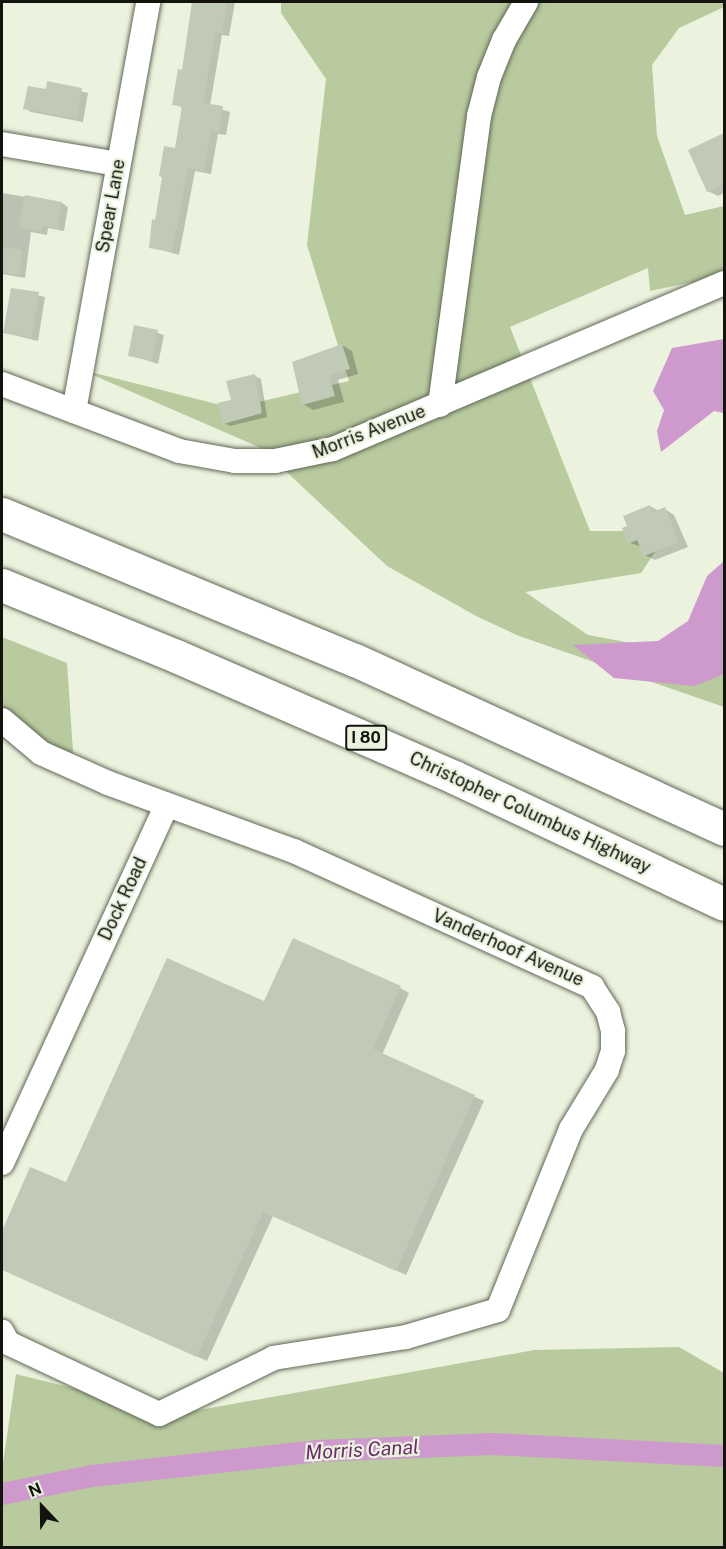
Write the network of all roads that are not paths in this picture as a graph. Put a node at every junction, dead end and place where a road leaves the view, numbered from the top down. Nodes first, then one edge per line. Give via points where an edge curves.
1 (148, 2) edge
2 (526, 2) edge
3 (2, 144) edge
4 (118, 164) junction
5 (724, 283) edge
6 (2, 384) edge
7 (440, 405) junction
8 (74, 411) junction
9 (2, 514) edge
10 (2, 585) edge
11 (2, 720) edge
12 (166, 805) junction
13 (724, 830) edge
14 (724, 904) edge
15 (2, 1163) edge
16 (2, 1332) edge

1 - 4 street, Spear Lane
2 - 7 street via 504,40 479,116
3 - 4 street
4 - 8 street, Spear Lane
5 - 7 street, Morris Avenue
6 - 8 street, Morris Avenue
7 - 8 street, Morris Avenue via 333,449 275,461 235,461 179,451
9 - 13 highway via 355,660
10 - 14 highway, Christopher Columbus Highway / I 80 via 454,777
11 - 12 street via 41,753
12 - 15 street, Dock Road
12 - 16 street, Vanderhoof Avenue via 294,851 592,987 608,1012 613,1051 607,1070 571,1130 498,1310 431,1331 274,1358 159,1414 8,1343

